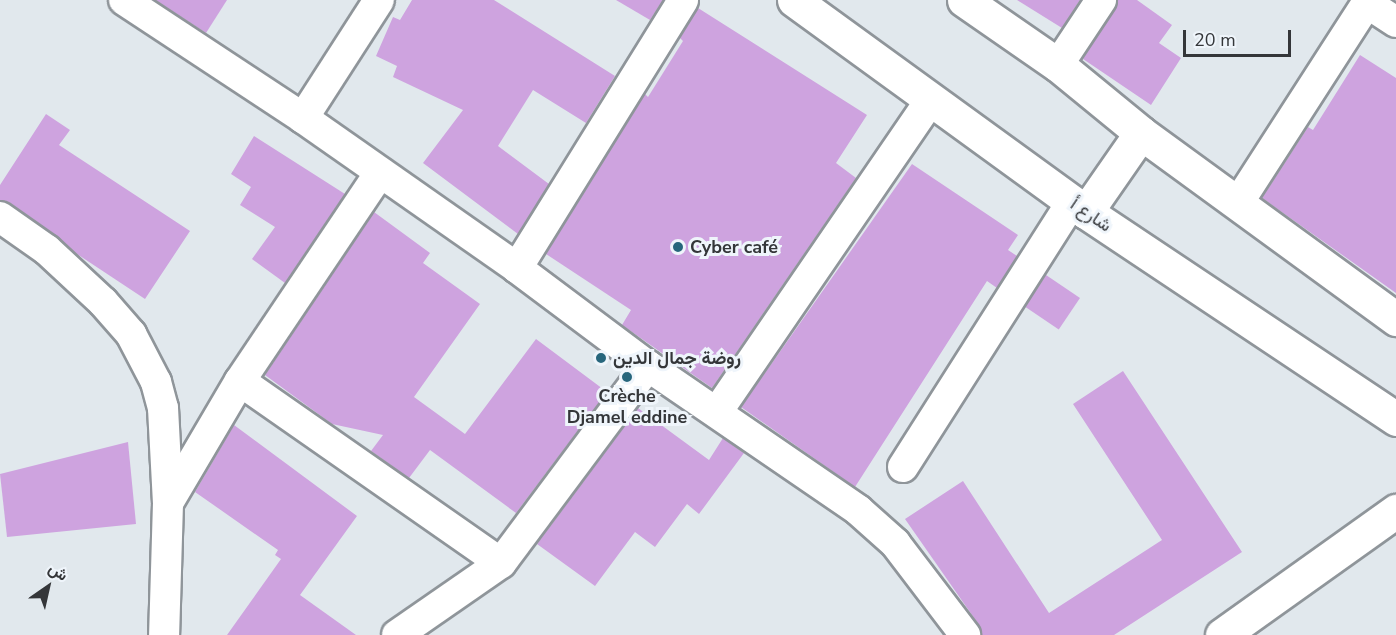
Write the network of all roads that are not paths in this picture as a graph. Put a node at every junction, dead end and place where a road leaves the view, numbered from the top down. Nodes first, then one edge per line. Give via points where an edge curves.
1 (124, 0) edge
2 (379, 0) edge
3 (683, 0) edge
4 (794, 0) edge
5 (964, 0) edge
6 (1101, 0) edge
7 (1368, 1) edge
8 (1396, 22) edge
9 (1058, 65) junction
10 (931, 99) junction
11 (303, 118) junction
12 (1141, 133) junction
13 (380, 173) junction
14 (1238, 203) junction
15 (1079, 207) junction
16 (0, 217) edge
17 (517, 268) junction
18 (1396, 319) edge
19 (648, 366) junction
20 (240, 381) junction
21 (717, 412) junction
22 (1396, 419) edge
23 (903, 467) dead end
24 (168, 503) junction
25 (1396, 511) edge
26 (501, 563) junction
27 (164, 635) edge
28 (398, 635) edge
29 (965, 635) edge
30 (1222, 635) edge

1 - 11 street
2 - 11 street
3 - 17 street
4 - 10 street, شارع أ
5 - 9 street
6 - 9 street
7 - 8 street
7 - 14 street
9 - 12 street
10 - 15 street, شارع أ
10 - 21 street
11 - 13 street
12 - 14 street
12 - 15 street
13 - 17 street
13 - 20 street
14 - 18 street
15 - 22 street, شارع أ
15 - 23 street
16 - 24 street via 47,250 131,334 156,382 163,408
17 - 19 street
19 - 21 street
19 - 26 street
20 - 24 street
20 - 26 street
21 - 29 street via 858,510 895,543
24 - 27 street
25 - 30 street
26 - 28 street

